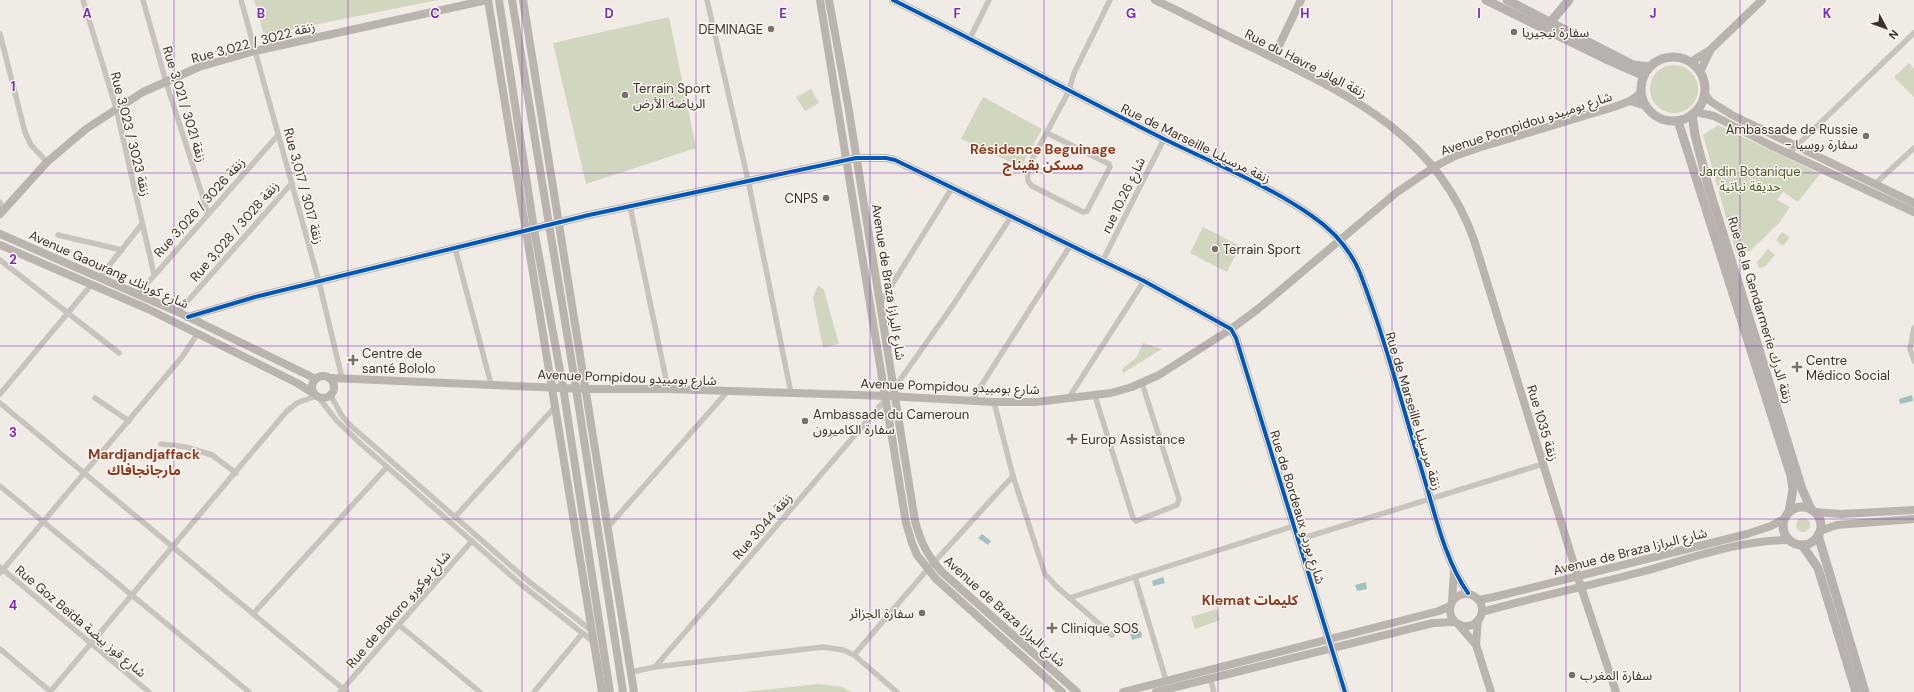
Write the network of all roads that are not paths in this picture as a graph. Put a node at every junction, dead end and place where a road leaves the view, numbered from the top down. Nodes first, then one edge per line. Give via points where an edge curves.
1 (83, 0) edge
2 (143, 0) edge
3 (241, 0) edge
4 (487, 0) edge
5 (499, 0) edge
6 (512, 0) edge
7 (523, 0) edge
8 (707, 0) edge
9 (820, 0) edge
10 (829, 0) edge
11 (893, 0) edge
12 (988, 0) edge
13 (1110, 0) edge
14 (1155, 0) edge
15 (1301, 0) edge
16 (1486, 0) edge
17 (1507, 0) edge
18 (1569, 0) edge
19 (1762, 0) edge
20 (1551, 21) junction
21 (1544, 29) junction
22 (1914, 33) edge
23 (0, 34) edge
24 (970, 38) junction
25 (1710, 50) junction
26 (255, 51) junction
27 (1273, 58) junction
28 (1691, 62) junction
29 (1650, 67) junction
30 (1700, 72) junction
31 (1644, 76) junction
32 (166, 82) junction
33 (1069, 90) junction
34 (1641, 93) junction
35 (1705, 94) junction
36 (1630, 101) junction
37 (1646, 106) junction
38 (116, 108) junction
39 (1694, 114) junction
40 (1678, 121) junction
41 (1047, 133) junction
42 (278, 135) junction
43 (1164, 139) junction
44 (1796, 146) junction
45 (1914, 148) edge
46 (1789, 154) junction
47 (856, 158) junction
48 (846, 160) junction
49 (47, 162) junction
50 (1434, 167) junction
51 (748, 180) junction
52 (292, 183) junction
53 (1875, 184) junction
54 (952, 188) junction
55 (0, 202) edge
56 (1914, 203) edge
57 (630, 206) junction
58 (2, 212) edge
59 (1914, 212) edge
60 (208, 213) junction
61 (1011, 217) junction
62 (560, 222) junction
63 (142, 224) junction
64 (550, 225) junction
65 (531, 230) junction
66 (0, 234) edge
67 (58, 234) dead end
68 (1339, 239) junction
69 (0, 245) edge
70 (1070, 246) junction
71 (455, 248) junction
72 (122, 250) junction
73 (0, 260) edge
74 (1102, 262) junction
75 (154, 274) junction
76 (100, 277) junction
77 (1144, 281) junction
78 (319, 282) junction
79 (92, 284) junction
80 (138, 294) junction
81 (880, 304) junction
82 (178, 312) junction
83 (69, 313) junction
84 (188, 317) junction
85 (1231, 328) junction
86 (1914, 328) edge
87 (198, 334) junction
88 (119, 353) dead end
89 (1914, 361) edge
90 (331, 378) junction
91 (342, 378) junction
92 (316, 379) junction
93 (353, 380) junction
94 (1142, 383) junction
95 (490, 384) junction
96 (551, 386) junction
97 (564, 387) junction
98 (581, 388) junction
99 (668, 389) junction
100 (333, 392) junction
101 (727, 392) junction
102 (791, 393) junction
103 (0, 394) edge
104 (316, 396) junction
105 (890, 396) junction
106 (1095, 396) junction
107 (95, 398) dead end
108 (1068, 399) junction
109 (972, 400) junction
110 (994, 402) junction
111 (0, 403) edge
112 (554, 408) junction
113 (129, 421) junction
114 (160, 444) dead end
115 (1543, 464) junction
116 (387, 467) junction
117 (236, 472) junction
118 (84, 475) junction
119 (1013, 476) junction
120 (0, 486) edge
121 (1431, 500) junction
122 (1911, 510) edge
123 (1813, 511) junction
124 (1786, 515) junction
125 (455, 517) junction
126 (1912, 519) edge
127 (43, 522) junction
128 (1294, 526) junction
129 (607, 528) junction
130 (1819, 533) junction
131 (1298, 540) junction
132 (1789, 540) junction
133 (472, 541) junction
134 (1802, 545) junction
135 (172, 548) junction
136 (934, 563) junction
137 (1, 570) edge
138 (927, 570) junction
139 (1454, 570) junction
140 (1578, 576) junction
141 (1135, 577) junction
142 (1581, 587) junction
143 (1468, 593) junction
144 (133, 596) junction
145 (1069, 598) junction
146 (1479, 600) junction
147 (1451, 603) junction
148 (1482, 612) junction
149 (253, 614) junction
150 (1478, 620) junction
151 (1456, 623) junction
152 (399, 625) junction
153 (593, 631) junction
154 (582, 634) junction
155 (1112, 635) dead end
156 (602, 638) junction
157 (1329, 640) junction
158 (594, 642) junction
159 (91, 644) junction
160 (1476, 645) junction
161 (0, 649) edge
162 (603, 650) junction
163 (1332, 650) junction
164 (854, 655) junction
165 (655, 667) junction
166 (631, 672) junction
167 (1210, 678) junction
168 (1166, 680) junction
169 (343, 691) edge
170 (51, 692) edge
171 (149, 692) edge
172 (249, 692) edge
173 (480, 692) edge
174 (534, 692) edge
175 (602, 692) edge
176 (610, 692) edge
177 (623, 692) edge
178 (634, 692) edge
179 (897, 692) edge
180 (1062, 692) edge
181 (1077, 692) edge
182 (1124, 692) edge
183 (1156, 692) edge
184 (1214, 692) edge
185 (1345, 692) edge
186 (1491, 692) edge
187 (1616, 692) edge
188 (1856, 692) edge
189 (1865, 692) edge

1 - 38 street, Rue 3,023 / زنقة 3023
2 - 32 street, Rue 3,021 / زنقة 3021
3 - 26 street, Rue 3,017 / زنقة 3017
4 - 26 main road, Rue 3,022 / زنقة 3022
4 - 65 main road
5 - 65 main road
6 - 64 main road
7 - 62 main road
8 - 51 street
9 - 48 main road, Avenue de Braza شارع البرازا
10 - 47 main road, Avenue de Braza شارع البرازا
11 - 24 main road, Rue de Marseille زنقة مرسيليا
12 - 24 street
13 - 33 street via 1074,73
14 - 27 main road, Rue du Havre زنقة الهافر
15 - 27 main road
16 - 21 main road
17 - 20 main road
18 - 20 main road
19 - 25 main road
20 - 21 main road
20 - 29 main road via 1633,65
21 - 31 main road
22 - 44 street
23 - 49 street via 25,132 31,145
24 - 33 main road, Rue de Marseille زنقة مرسيليا
25 - 28 main road
25 - 30 main road
26 - 32 main road, Rue 3,022 / زنقة 3022 via 199,67
26 - 42 street, Rue 3,017 / زنقة 3017
27 - 50 main road, Rue du Havre زنقة الهافر via 1368,108 1397,130
28 - 29 main road via 1669,57
28 - 30 main road
29 - 31 main road
30 - 35 main road via 1704,79
31 - 34 main road
32 - 38 main road, Rue 3,022 / زنقة 3022
32 - 60 street, Rue 3,021 / زنقة 3021
33 - 41 street
33 - 43 main road, Rue de Marseille زنقة مرسيليا
34 - 36 main road, Avenue Pompidou شارع بومبيدو
34 - 37 main road
35 - 39 main road
35 - 44 main road via 1717,106 1732,115
36 - 37 main road
36 - 50 main road, Avenue Pompidou شارع بومبيدو via 1482,147
37 - 40 main road via 1659,118
38 - 49 main road, Rue 3,022 / زنقة 3022
38 - 63 street, Rue 3,023 / زنقة 3023
39 - 40 main road
39 - 46 main road via 1714,116
39 - 123 main road, Rue de la Gendarmerie زنقة الدرك via 1695,135 1708,185 1802,489
40 - 124 main road, Rue de la Gendarmerie زنقة الدرك via 1791,473 1793,489
41 - 41 street via 1109,164 1110,167 1087,212 1032,186 1028,181 1027,169
42 - 52 street, Rue 3,017 / زنقة 3017
42 - 60 street, Rue 3,026 / زنقة 3026
43 - 68 main road, Rue de Marseille زنقة مرسيليا via 1287,200
43 - 74 street, rue 10.26 شارع
44 - 46 street
44 - 53 main road
45 - 53 street
46 - 59 main road
47 - 48 main road
47 - 54 main road via 895,160
47 - 81 main road, Avenue de Braza شارع البرازا
48 - 51 main road
48 - 105 main road, Avenue de Braza شارع البرازا
49 - 58 main road, Rue 3,022 / زنقة 3022
50 - 68 main road, Avenue Pompidou شارع بومبيدو via 1396,193
50 - 115 main road, Rue 1035 زنقة via 1467,220
51 - 57 main road
51 - 102 street
52 - 78 street, Rue 3,017 / زنقة 3017
52 - 82 street, Rue 3,028 / زنقة 3028
53 - 56 main road
54 - 61 main road
54 - 81 street
55 - 58 street
57 - 62 main road
57 - 99 street
60 - 75 street, Rue 3,026 / زنقة 3026
61 - 70 main road
61 - 105 street, Rue 3044 زنقة
62 - 64 main road
62 - 98 main road
63 - 72 street
63 - 75 street, Rue 3,023 / زنقة 3023
64 - 65 main road
64 - 98 main road
65 - 71 main road
65 - 96 main road
65 - 97 main road
66 - 76 main road, Avenue Gaourang شارع كورانك
67 - 72 street
68 - 85 main road, Avenue Pompidou شارع بومبيدو via 1258,309
68 - 121 main road, Rue de Marseille زنقة مرسيليا via 1346,246 1357,267 1380,332
69 - 79 main road, Avenue Gaourang شارع كورانك
70 - 74 main road
70 - 109 street
71 - 78 main road
71 - 95 street
72 - 76 street
73 - 83 street
74 - 77 main road
75 - 80 street, Rue 3,026 / زنقة 3026
76 - 80 main road, Avenue Gaourang شارع كورانك
77 - 85 main road
77 - 108 street
78 - 84 main road via 255,297
78 - 91 street, Rue 3,017 / زنقة 3017
79 - 83 street
79 - 87 main road, Avenue Gaourang شارع كورانك
80 - 82 main road, Avenue Gaourang شارع كورانك
81 - 105 main road, Avenue de Braza شارع البرازا
82 - 84 main road, Avenue Gaourang شارع كورانك
83 - 88 street
83 - 103 street
84 - 92 main road, Avenue Gaourang شارع كورانك
85 - 94 main road, Avenue Pompidou شارع بومبيدو
85 - 128 main road, Rue de Bordeaux شارع بوردو
86 - 89 street via 1910,349
87 - 104 main road, Avenue Gaourang شارع كورانك via 297,383
87 - 113 street
90 - 91 main road, Avenue Pompidou شارع بومبيدو
90 - 92 main road via 323,376
90 - 100 main road via 335,385
91 - 93 main road, Avenue Pompidou شارع بومبيدو
92 - 104 main road via 312,385
93 - 95 main road, Avenue Pompidou شارع بومبيدو
93 - 100 main road
94 - 106 main road, Avenue Pompidou شارع بومبيدو
94 - 106 street via 1179,499 1177,505 1136,521
95 - 96 main road, Avenue Pompidou شارع بومبيدو
96 - 97 main road, Avenue Pompidou شارع بومبيدو
96 - 112 main road
97 - 98 main road, Avenue Pompidou شارع بومبيدو
97 - 156 main road
98 - 99 main road, Avenue Pompidou شارع بومبيدو
98 - 129 main road
98 - 177 main road
99 - 101 main road, Avenue Pompidou شارع بومبيدو
100 - 104 main road via 327,398
100 - 125 street via 342,416 350,425
101 - 102 main road, Avenue Pompidou شارع بومبيدو
101 - 129 street
102 - 105 main road, Avenue Pompidou شارع بومبيدو
104 - 116 street via 345,429
104 - 117 street via 297,403 286,412
105 - 109 main road, Avenue Pompidou شارع بومبيدو
105 - 136 main road, Avenue de Braza شارع البرازا via 920,540
105 - 138 main road, Avenue de Braza شارع البرازا via 906,522 912,543
105 - 165 street, Rue 3044 زنقة
106 - 108 main road, Avenue Pompidou شارع بومبيدو
107 - 113 street
108 - 110 main road, Avenue Pompidou شارع بومبيدو
109 - 110 main road, Avenue Pompidou شارع بومبيدو
110 - 119 street
111 - 118 street
112 - 125 street
112 - 153 main road
113 - 118 street
114 - 117 street via 186,447 212,455
115 - 121 street
115 - 140 main road, Rue 1035 زنقة
116 - 133 street
116 - 149 street
117 - 135 street
118 - 127 street
118 - 135 street
119 - 136 street
119 - 145 street via 1045,574
120 - 127 street
121 - 131 street
121 - 139 main road, Rue de Marseille زنقة مرسيليا
122 - 123 main road via 1841,514
122 - 126 main road
123 - 124 main road via 1797,507
123 - 130 main road via 1820,519
124 - 132 main road via 1783,530
124 - 140 main road, Avenue de Braza شارع البرازا via 1771,526 1747,534
125 - 153 street via 527,580
126 - 130 main road via 1836,524
127 - 137 street
127 - 144 street
128 - 131 main road, Rue de Bordeaux شارع بوردو
128 - 141 street
129 - 166 main road
130 - 134 main road via 1811,542
130 - 189 main road
131 - 157 main road, Rue de Bordeaux شارع بوردو
132 - 134 main road
132 - 142 main road, Avenue de Braza شارع البرازا via 1749,543
133 - 152 street, Rue de Bokoro شارع بوكورو
133 - 154 street
134 - 188 main road via 1818,568
135 - 144 street
135 - 149 street
136 - 138 street
136 - 181 main road, Avenue de Braza شارع البرازا
137 - 159 street, Rue Goz Beïda شارع قوز بيضة
138 - 164 street
138 - 180 main road, Avenue de Braza شارع البرازا
139 - 143 main road, Rue de Marseille زنقة مرسيليا
139 - 147 main road, Rue de Marseille زنقة مرسيليا
140 - 142 main road, Rue 1035 زنقة
140 - 146 main road, Avenue de Braza شارع البرازا
141 - 145 street
141 - 168 street
142 - 148 main road, Avenue de Braza شارع البرازا
142 - 187 main road, Rue 1035 زنقة
143 - 146 main road
143 - 147 main road via 1459,594
144 - 159 street
144 - 172 street
145 - 155 street
146 - 148 main road
147 - 151 main road via 1451,617
147 - 157 main road via 1438,611
148 - 150 main road
149 - 169 street
150 - 151 main road via 1469,626
150 - 160 main road
151 - 160 main road
151 - 163 main road via 1433,623
152 - 169 street, Rue de Bokoro شارع بوكورو
152 - 173 street
153 - 156 street
153 - 158 main road
154 - 158 street
154 - 174 street
156 - 162 main road
157 - 163 main road, Rue de Bordeaux شارع بوردو
157 - 168 main road
158 - 162 street
158 - 175 main road
159 - 170 street
159 - 171 street, Rue Goz Beïda شارع قوز بيضة
160 - 186 main road
161 - 170 street
162 - 176 main road
163 - 167 main road
163 - 185 main road, Rue de Bordeaux شارع بوردو
164 - 165 street via 843,650 823,648
164 - 179 street
165 - 166 street
166 - 178 main road
167 - 183 main road
167 - 184 street
168 - 182 main road

